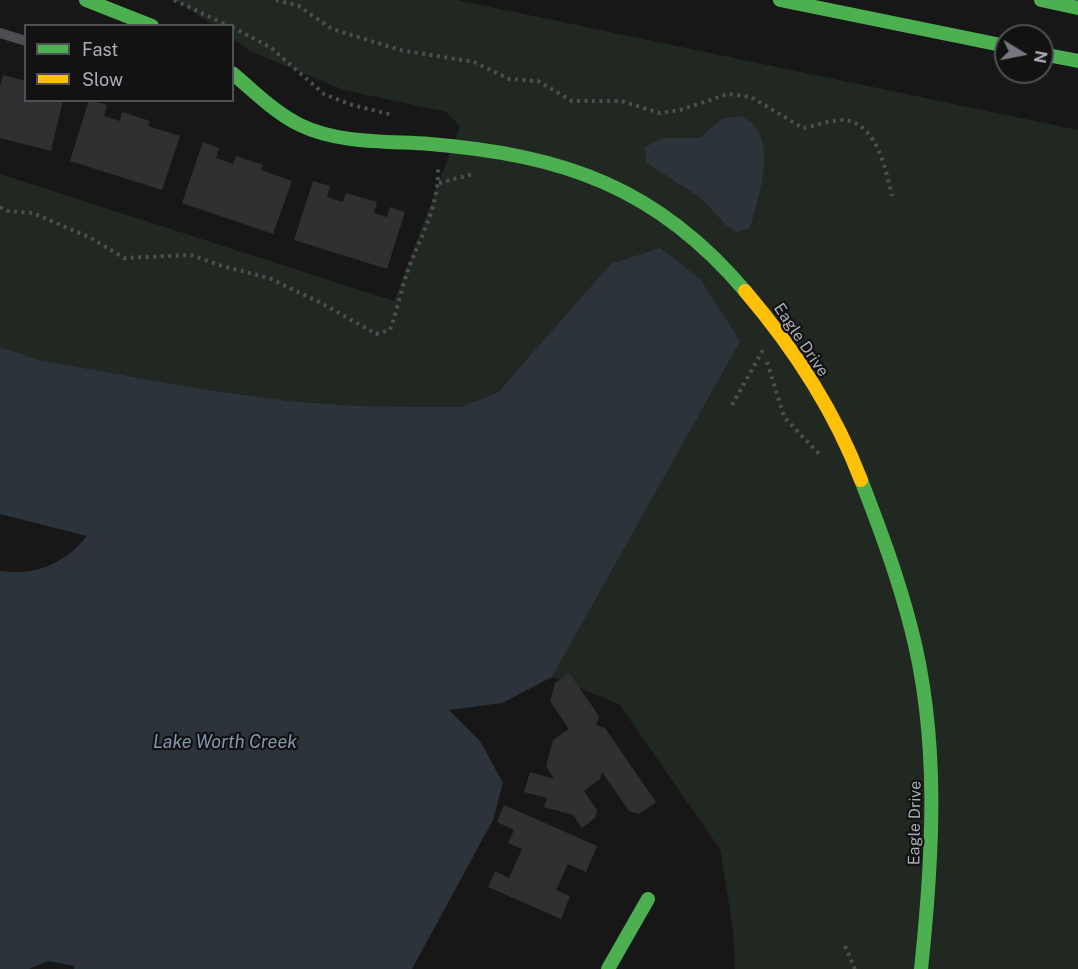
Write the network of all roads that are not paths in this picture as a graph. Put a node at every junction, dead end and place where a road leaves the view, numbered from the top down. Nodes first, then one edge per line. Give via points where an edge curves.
1 (86, 0) edge
2 (780, 0) edge
3 (1041, 0) edge
4 (1078, 8) edge
5 (147, 24) edge
6 (0, 33) edge
7 (24, 40) edge
8 (994, 44) edge
9 (1054, 56) edge
10 (1078, 61) edge
11 (234, 75) edge
12 (648, 899) dead end
13 (608, 969) edge
14 (921, 969) edge

1 - 5 street
2 - 8 street
3 - 4 street
6 - 7 lane
9 - 10 street
11 - 14 street, Eagle Drive via 270,104 313,130 532,155 596,176 636,195 689,231 758,306 826,409 855,464 892,560 914,640 925,701 933,824
12 - 13 street

